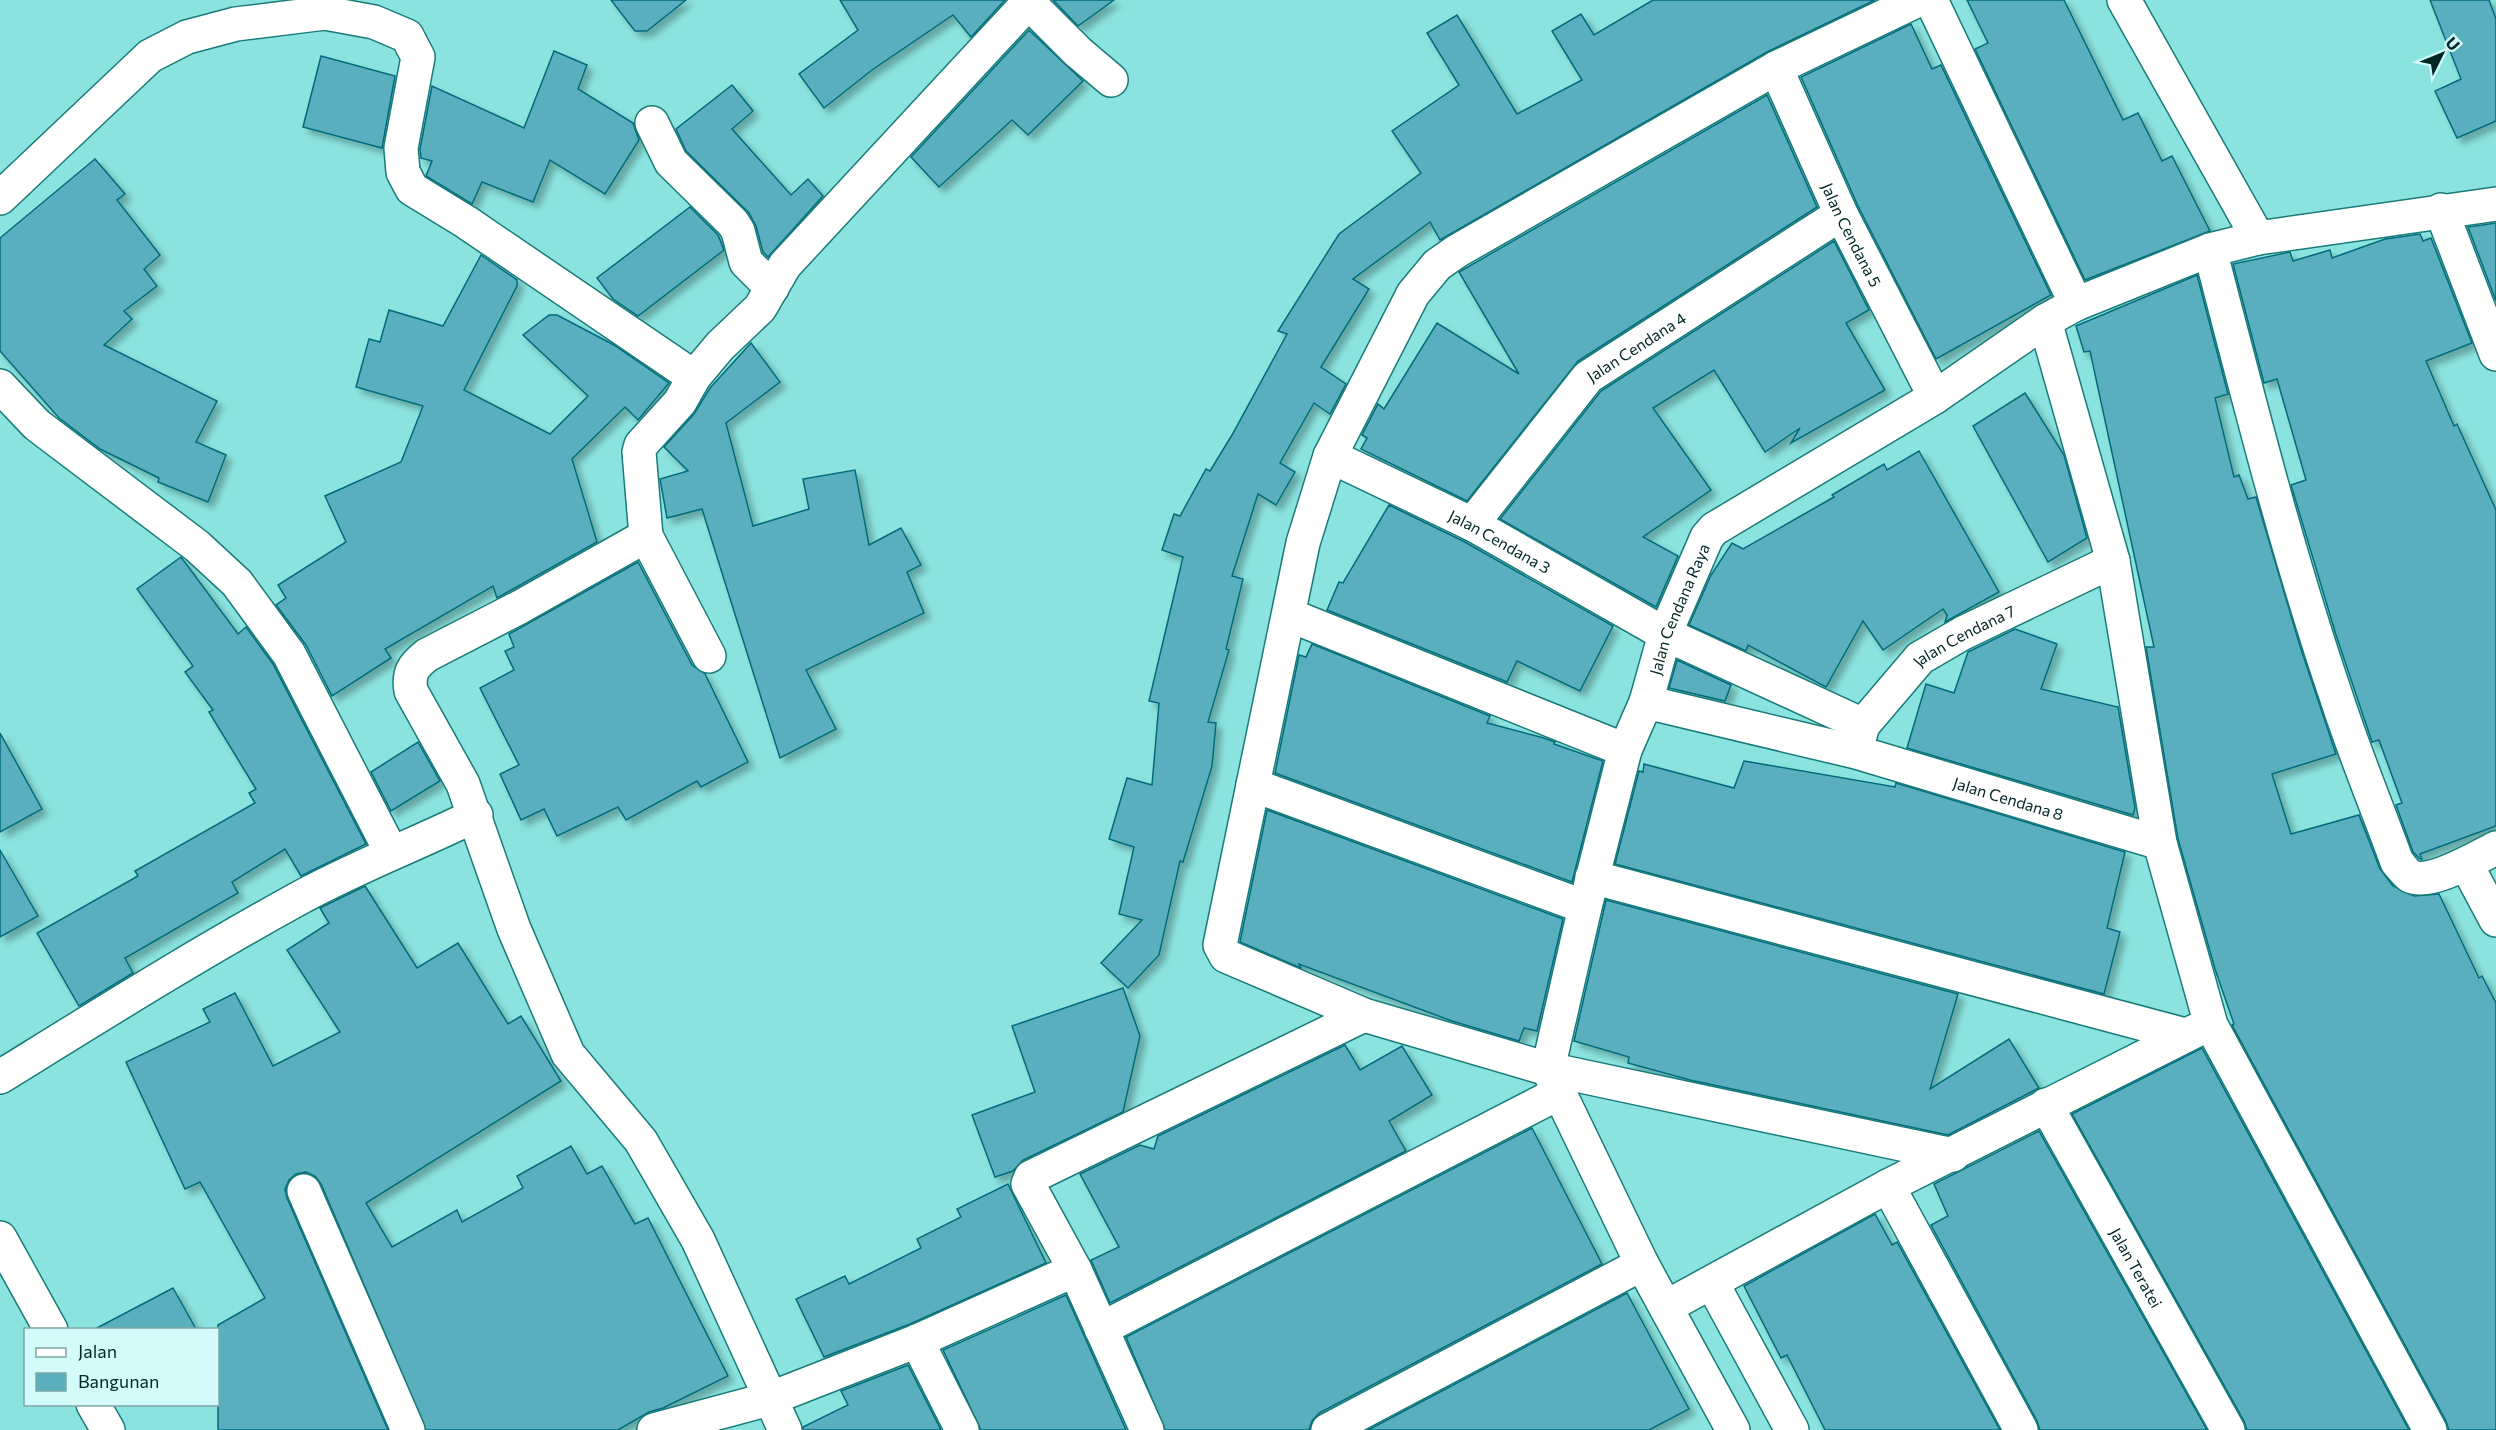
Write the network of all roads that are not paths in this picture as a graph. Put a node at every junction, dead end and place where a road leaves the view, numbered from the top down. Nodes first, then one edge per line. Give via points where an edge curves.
1 (1918, 0) edge
2 (1931, 0) edge
3 (2124, 0) edge
4 (1027, 2) edge
5 (325, 6) edge
6 (1776, 68) junction
7 (1111, 80) dead end
8 (652, 123) dead end
9 (0, 198) edge
10 (2496, 204) edge
11 (2441, 210) junction
12 (1841, 214) junction
13 (2258, 237) junction
14 (2210, 250) junction
15 (772, 288) junction
16 (2076, 304) junction
17 (2045, 321) junction
18 (2496, 354) edge
19 (694, 377) junction
20 (0, 386) edge
21 (1935, 397) junction
22 (1330, 456) junction
23 (1472, 524) junction
24 (646, 536) junction
25 (2113, 561) junction
26 (1289, 615) junction
27 (1665, 634) junction
28 (709, 656) dead end
29 (1646, 702) junction
30 (1859, 738) junction
31 (1626, 750) junction
32 (1253, 785) junction
33 (476, 815) junction
34 (2160, 843) junction
35 (2496, 848) edge
36 (391, 852) junction
37 (2466, 864) junction
38 (1588, 892) junction
39 (2496, 920) edge
40 (1364, 1015) junction
41 (2198, 1030) junction
42 (0, 1077) edge
43 (1554, 1081) junction
44 (2046, 1105) junction
45 (1953, 1155) junction
46 (1888, 1186) junction
47 (304, 1191) dead end
48 (0, 1238) edge
49 (1642, 1264) junction
50 (1075, 1270) junction
51 (1712, 1283) junction
52 (1666, 1307) junction
53 (50, 1328) edge
54 (1101, 1329) junction
55 (917, 1341) junction
56 (769, 1399) junction
57 (94, 1406) edge
58 (1725, 1427) edge
59 (108, 1430) edge
60 (408, 1430) edge
61 (654, 1430) edge
62 (785, 1430) edge
63 (962, 1430) edge
64 (1147, 1430) edge
65 (1328, 1430) edge
66 (1792, 1430) edge
67 (2021, 1430) edge
68 (2228, 1430) edge
69 (2430, 1430) edge

1 - 6 street
2 - 16 street
3 - 13 street
4 - 7 street
4 - 15 street via 785,265
5 - 9 street via 187,37 150,56
5 - 19 street via 407,36 418,57 401,148 403,172 412,189
6 - 12 street, Jalan Cendana 5
6 - 22 street via 1437,265 1413,294
8 - 15 street via 671,162 734,223 746,262
10 - 11 street, Jalan Cendana Raya
11 - 13 street, Jalan Cendana Raya
11 - 18 street
12 - 21 street, Jalan Cendana 5
12 - 23 street, Jalan Cendana 4 via 1588,377
13 - 14 street, Jalan Cendana Raya
14 - 16 street, Jalan Cendana Raya
14 - 37 street via 2302,590 2336,697 2397,862 2410,876 2424,878
15 - 19 street via 760,308
16 - 17 street, Jalan Cendana Raya
17 - 21 street, Jalan Cendana Raya
17 - 25 street
19 - 24 street via 680,402 641,445
20 - 36 street via 37,425 197,546 237,583 290,654
21 - 27 street, Jalan Cendana Raya via 1714,529 1702,544
22 - 23 street, Jalan Cendana 3
22 - 26 street via 1303,543
23 - 27 street, Jalan Cendana 3
24 - 28 street
24 - 33 street via 414,665 409,679 411,691
25 - 30 street, Jalan Cendana 7 via 1963,633 1920,658
25 - 34 street
26 - 31 street
26 - 32 street
27 - 29 street, Jalan Cendana Raya
27 - 30 street, Jalan Cendana 8
29 - 30 street
29 - 31 street, Jalan Cendana Raya
30 - 34 street, Jalan Cendana 8
31 - 38 street, Jalan Cendana Raya
32 - 38 street
32 - 40 street via 1220,945 1222,951
33 - 36 street
33 - 56 street via 514,929 568,1054 641,1141 698,1240
34 - 41 street
35 - 37 street
36 - 42 street via 295,901
37 - 39 street
38 - 41 street
38 - 43 street, Jalan Cendana Raya
40 - 43 street
40 - 50 street via 1031,1177 1028,1184
41 - 44 street
41 - 69 street
43 - 45 street
43 - 49 street
43 - 54 street
44 - 45 street
44 - 68 street, Jalan Teratei
45 - 46 street
46 - 51 street
46 - 67 street
47 - 60 street
48 - 53 street
49 - 52 street
49 - 65 street
50 - 54 street
50 - 55 street
51 - 52 street
51 - 66 street
52 - 58 street
54 - 64 street
55 - 56 street
55 - 63 street
56 - 61 street
56 - 62 street
57 - 59 street

